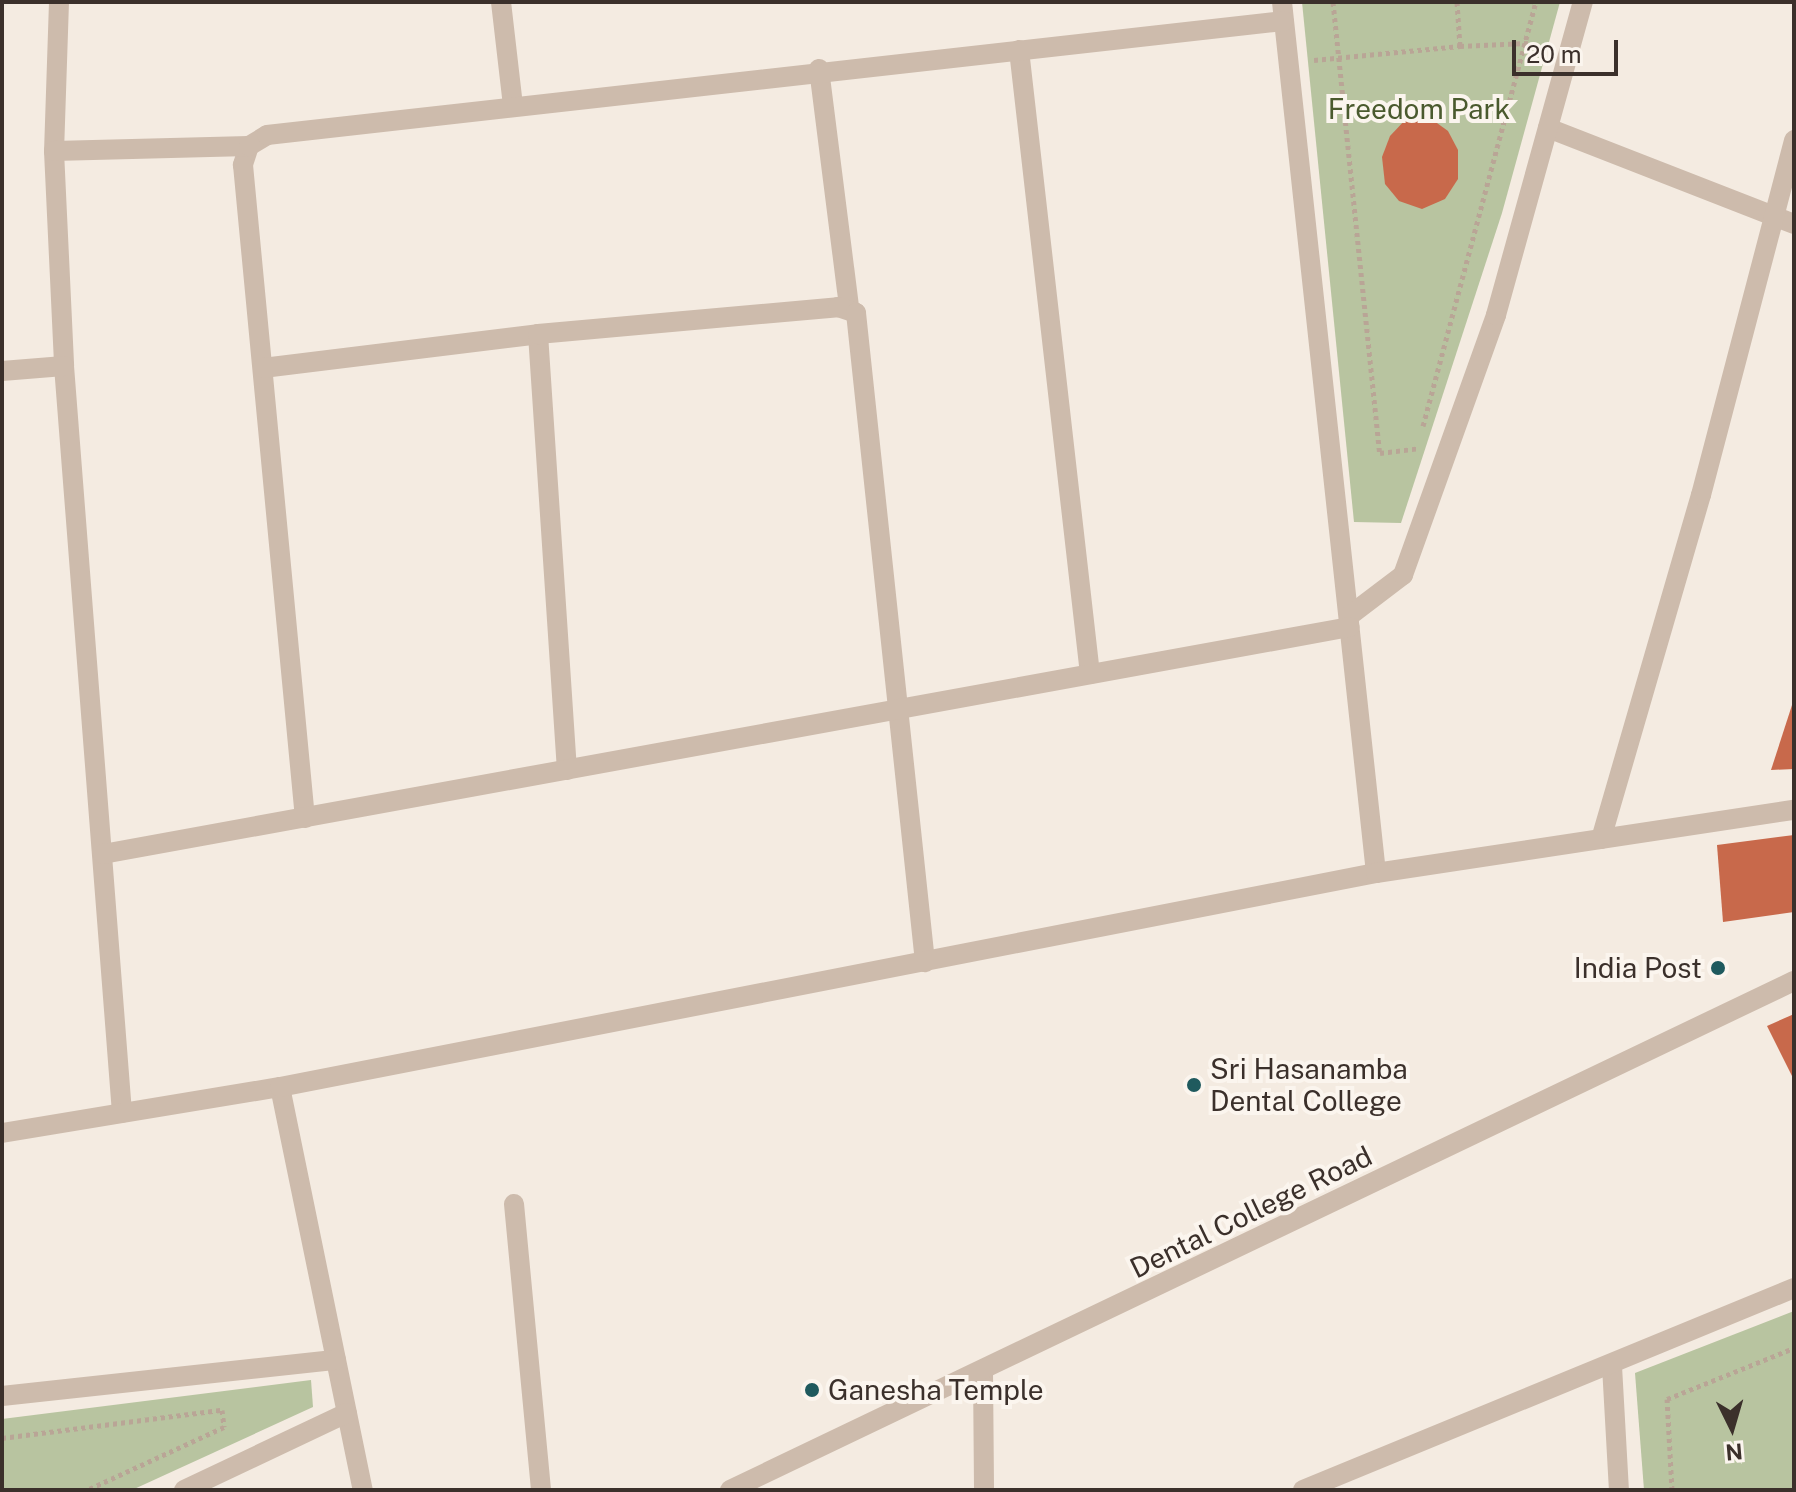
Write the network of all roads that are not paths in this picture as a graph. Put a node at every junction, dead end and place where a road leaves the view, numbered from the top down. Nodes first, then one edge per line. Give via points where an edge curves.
1 (59, 2) edge
2 (501, 2) edge
3 (1583, 2) edge
4 (1283, 11) edge
5 (1019, 50) junction
6 (819, 69) junction
7 (513, 105) junction
8 (1548, 128) junction
9 (1794, 140) edge
10 (249, 146) junction
11 (54, 151) junction
12 (1774, 216) junction
13 (1794, 224) edge
14 (849, 307) junction
15 (538, 334) junction
16 (64, 366) junction
17 (263, 368) junction
18 (2, 371) edge
19 (1349, 621) junction
20 (1090, 674) junction
21 (896, 710) junction
22 (567, 770) junction
23 (1794, 810) edge
24 (305, 818) junction
25 (1601, 839) junction
26 (103, 854) junction
27 (1376, 873) junction
28 (925, 962) junction
29 (1794, 981) edge
30 (280, 1087) junction
31 (122, 1113) junction
32 (2, 1133) edge
33 (514, 1204) dead end
34 (1794, 1288) edge
35 (336, 1360) junction
36 (1612, 1366) junction
37 (983, 1372) junction
38 (2, 1396) edge
39 (347, 1413) junction
40 (184, 1490) edge
41 (363, 1490) edge
42 (541, 1490) edge
43 (730, 1490) edge
44 (984, 1490) edge
45 (1303, 1490) edge
46 (1619, 1490) edge

1 - 11 street
2 - 7 street
3 - 8 street
4 - 5 street
4 - 19 street
5 - 6 street
5 - 20 street
6 - 7 street
6 - 14 street
7 - 10 street via 267,135
8 - 12 street
8 - 19 street via 1496,315 1403,575
9 - 12 street
10 - 11 street
10 - 17 street via 243,165
11 - 16 street
12 - 13 street
12 - 25 street via 1701,495
14 - 15 street
14 - 21 street via 856,313
15 - 17 street
15 - 22 street
16 - 18 street
16 - 26 street
17 - 24 street
19 - 20 street
19 - 27 street
20 - 21 street
21 - 22 street
21 - 28 street
22 - 24 street
23 - 25 street
24 - 26 street
25 - 27 street
26 - 31 street
27 - 28 street
28 - 30 street
29 - 37 street, Dental College Road
30 - 31 street
30 - 35 street
31 - 32 street
33 - 42 street
34 - 36 street
35 - 38 street
35 - 39 street
36 - 45 street
36 - 46 street
37 - 43 street, Dental College Road
37 - 44 street
39 - 40 street
39 - 41 street

